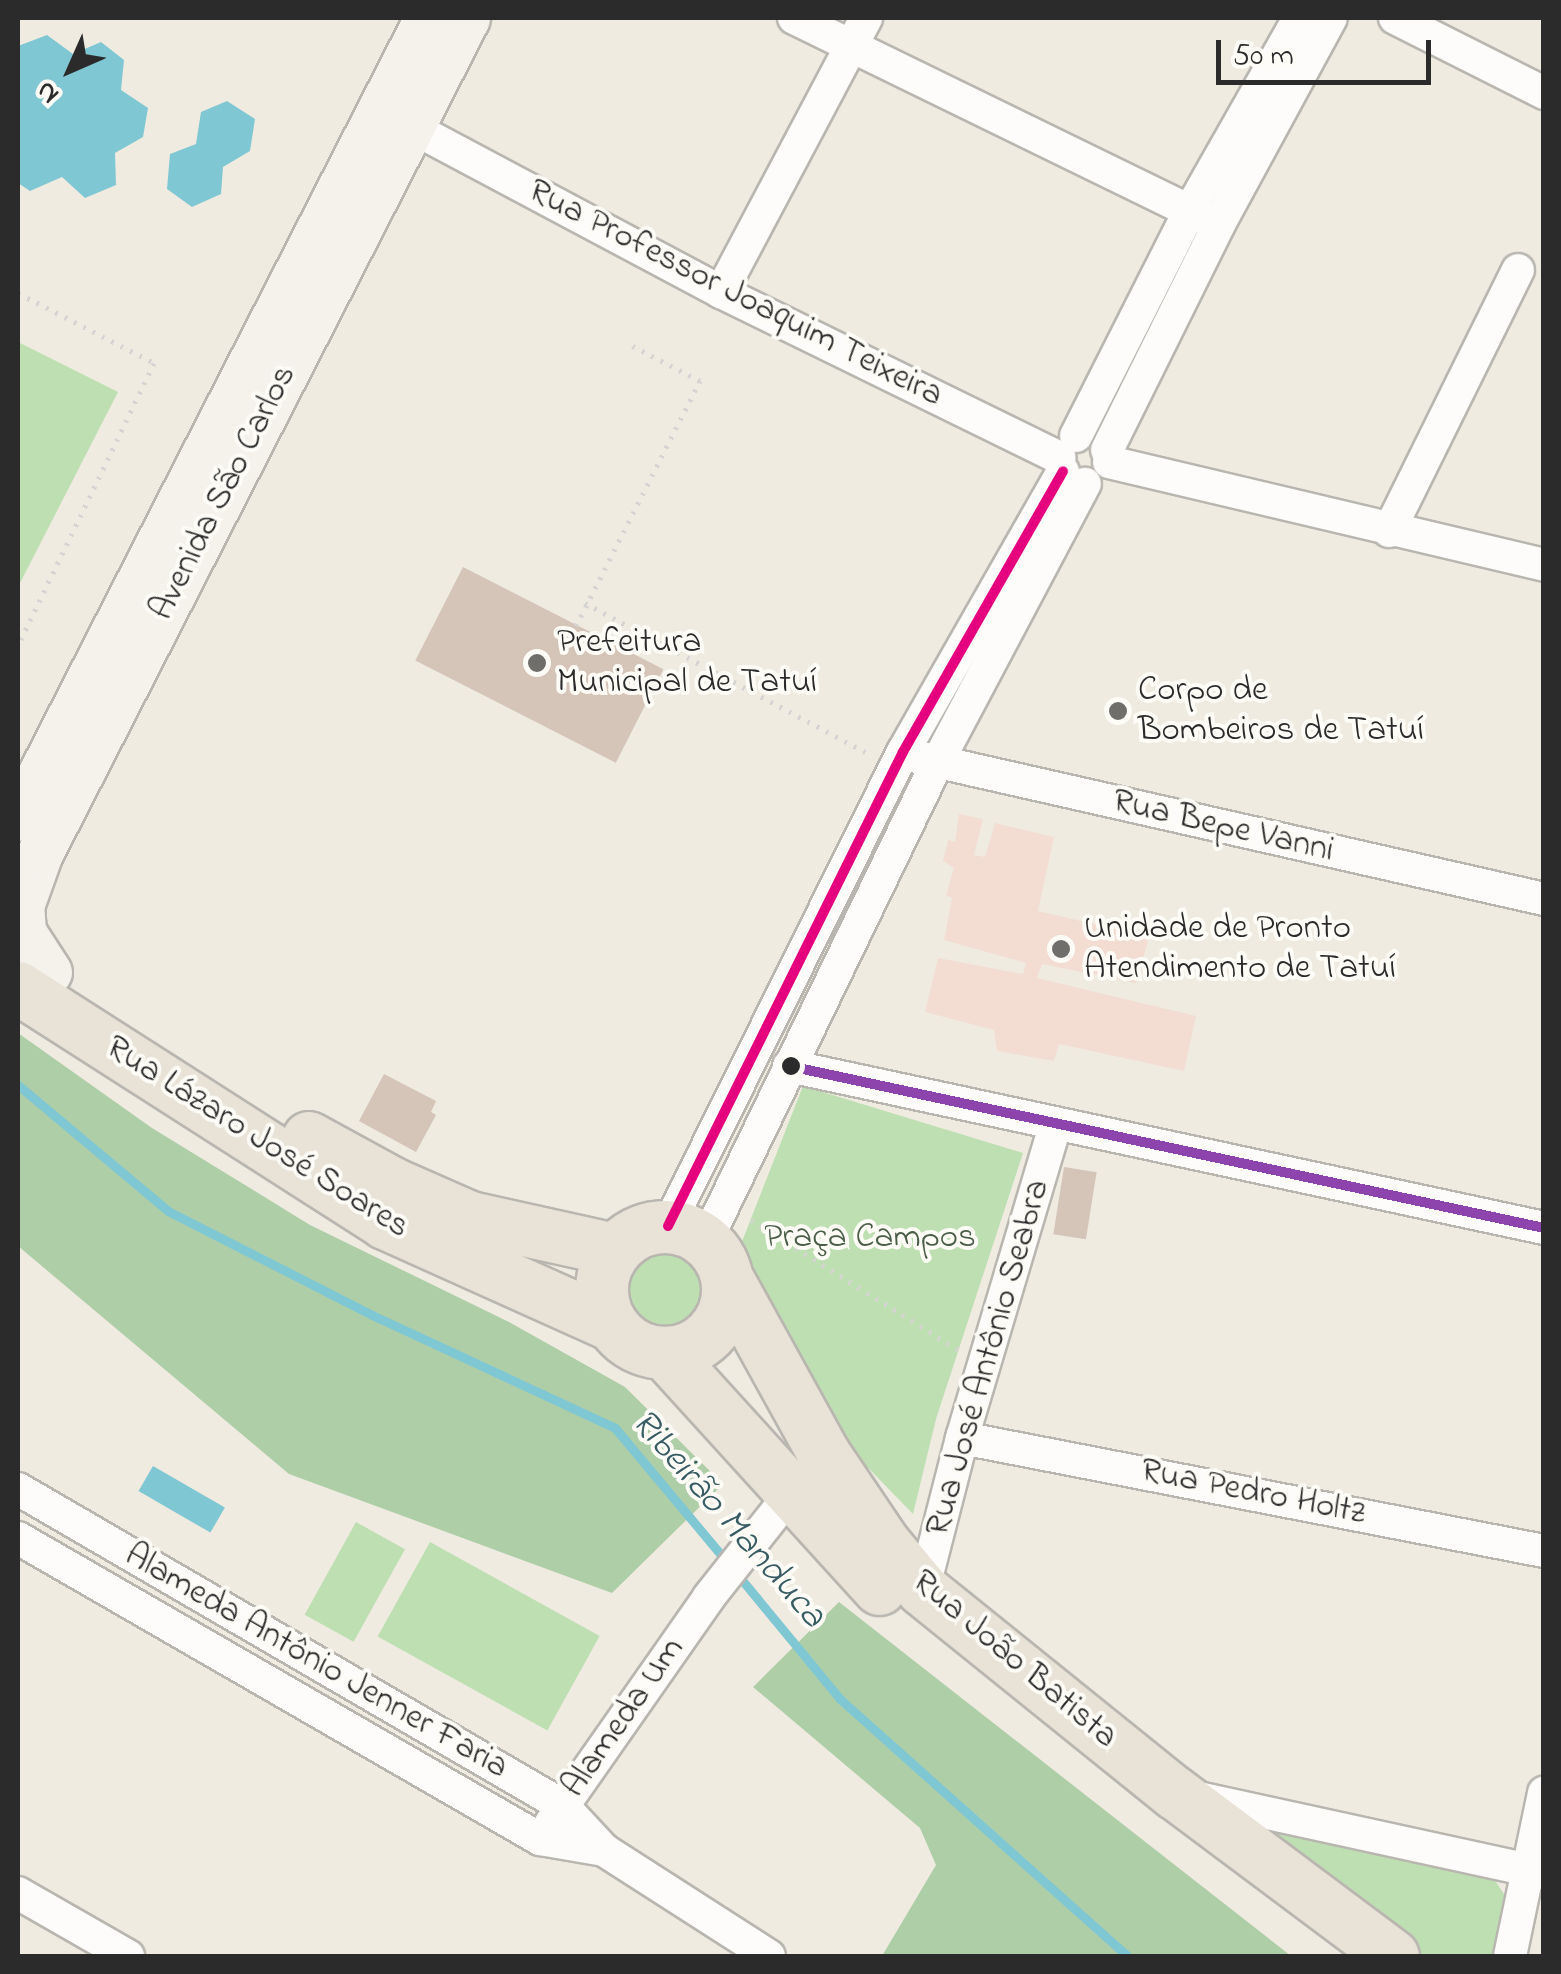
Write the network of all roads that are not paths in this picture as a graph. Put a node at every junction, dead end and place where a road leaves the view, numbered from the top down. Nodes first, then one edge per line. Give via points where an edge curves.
1 (426, 18) edge
2 (467, 18) edge
3 (794, 18) edge
4 (1299, 18) edge
5 (1332, 18) edge
6 (1395, 18) edge
7 (859, 32) edge
8 (1544, 93) edge
9 (411, 127) junction
10 (1204, 218) junction
11 (1518, 270) dead end
12 (721, 292) junction
13 (1083, 460) junction
14 (1389, 531) junction
15 (1544, 565) edge
16 (900, 760) junction
17 (937, 763) junction
18 (18, 818) edge
19 (1544, 898) edge
20 (28, 970) edge
21 (789, 1066) junction
22 (1055, 1127) junction
23 (1544, 1228) edge
24 (706, 1237) junction
25 (615, 1250) junction
26 (612, 1325) junction
27 (665, 1353) junction
28 (802, 1419) junction
29 (962, 1438) junction
30 (18, 1488) edge
31 (793, 1491) junction
32 (18, 1538) edge
33 (1544, 1551) edge
34 (923, 1590) junction
35 (1175, 1793) junction
36 (1544, 1793) edge
37 (563, 1806) junction
38 (540, 1839) junction
39 (604, 1850) junction
40 (1535, 1871) edge
41 (18, 1893) edge
42 (128, 1956) edge
43 (770, 1956) edge
44 (1352, 1956) edge
45 (1393, 1956) edge
46 (1510, 1956) edge

1 - 18 main road, Avenida São Carlos
2 - 9 main road, Avenida São Carlos
3 - 7 street
4 - 10 street
5 - 10 street
6 - 8 street
7 - 10 street
7 - 12 street
9 - 12 street, Rua Professor Joaquim Teixeira
9 - 20 main road, Avenida São Carlos via 40,853 21,906
10 - 13 street
11 - 14 street
12 - 13 street, Rua Professor Joaquim Teixeira
13 - 14 street, Rua Professor Joaquim Teixeira
13 - 16 street
13 - 17 street
14 - 15 street, Rua Professor Joaquim Teixeira
16 - 17 street, Rua Bepe Vanni
16 - 24 street
17 - 19 street, Rua Bepe Vanni
17 - 21 street
20 - 25 main road, Rua Lázaro José Soares via 393,1184 470,1218
20 - 26 main road, Rua Lázaro José Soares via 385,1223
21 - 22 street
21 - 24 street
22 - 23 street
22 - 29 street, Rua José Antônio Seabra
24 - 25 main road via 648,1228
24 - 27 main road via 728,1302 706,1339
24 - 28 main road, Rua João Batista
25 - 26 main road via 601,1287
26 - 27 main road via 644,1350
27 - 31 main road
28 - 31 main road
28 - 34 main road, Rua João Batista
29 - 33 street, Rua Pedro Holtz
29 - 34 street, Rua José Antônio Seabra
30 - 37 street, Alameda Antônio Jenner Faria
31 - 37 street, Alameda Um via 709,1597
31 - 44 main road via 924,1632
32 - 38 street, Alameda Antônio Jenner Faria
34 - 35 main road, Rua João Batista
35 - 40 street
35 - 45 main road, Rua João Batista
36 - 40 street
37 - 38 street, Alameda Um
37 - 39 street, Alameda Antônio Jenner Faria
38 - 39 street, Alameda Antônio Jenner Faria
39 - 43 street, Alameda Antônio Jenner Faria
40 - 46 street
41 - 42 street

